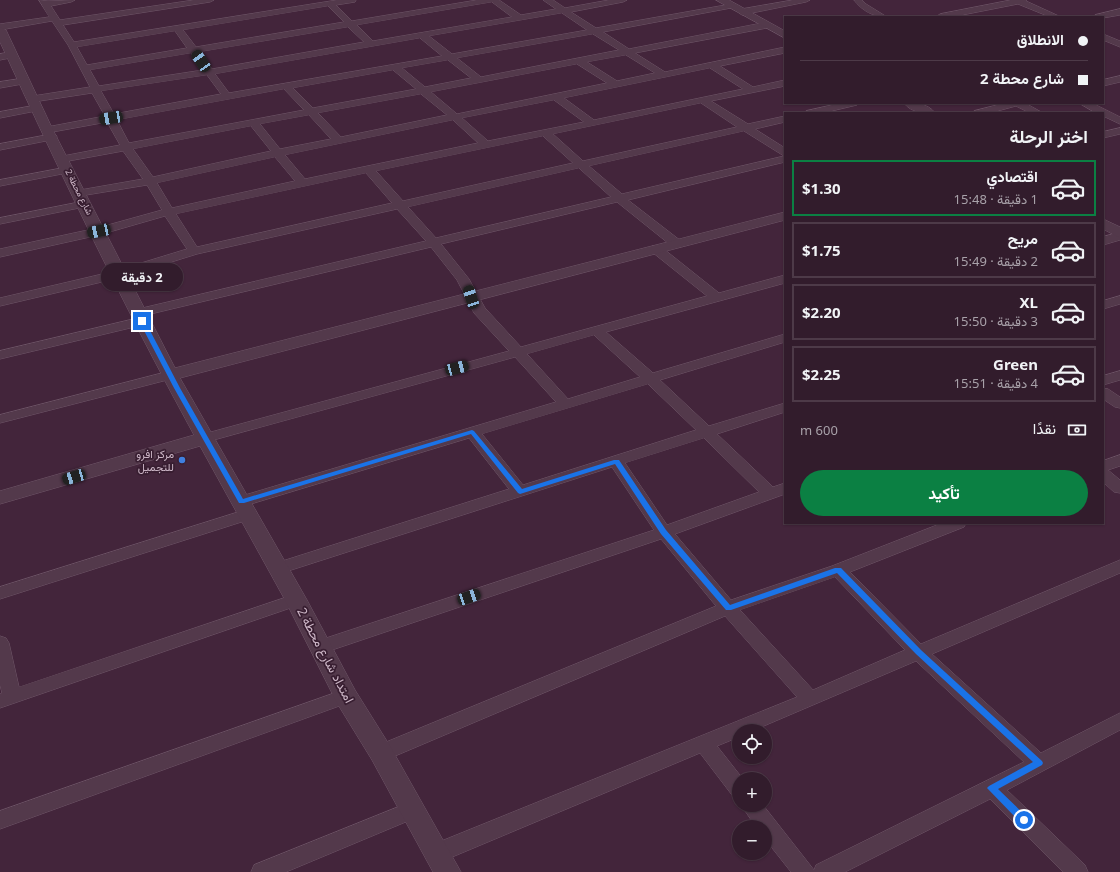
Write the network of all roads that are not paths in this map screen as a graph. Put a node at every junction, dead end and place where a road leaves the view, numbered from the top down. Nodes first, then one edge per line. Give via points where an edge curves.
1 (71, 0) edge
2 (352, 0) edge
3 (432, 0) edge
4 (493, 0) edge
5 (547, 0) edge
6 (623, 0) edge
7 (721, 0) edge
8 (806, 0) edge
9 (858, 0) edge
10 (1021, 0) edge
11 (44, 2) edge
12 (214, 4) edge
13 (330, 4) junction
14 (731, 6) junction
15 (443, 8) junction
16 (562, 11) junction
17 (742, 12) junction
18 (1120, 12) edge
19 (881, 16) edge
20 (945, 16) edge
21 (1055, 16) edge
22 (1102, 16) edge
23 (519, 18) junction
24 (226, 20) junction
25 (57, 21) junction
26 (349, 24) junction
27 (767, 25) junction
28 (178, 29) junction
29 (0, 31) edge
30 (595, 31) junction
31 (784, 34) edge
32 (423, 36) junction
33 (1104, 37) edge
34 (1119, 43) edge
35 (371, 44) junction
36 (72, 45) junction
37 (1104, 47) edge
38 (194, 49) junction
39 (784, 50) edge
40 (628, 52) junction
41 (6, 56) edge
42 (450, 57) junction
43 (579, 61) junction
44 (712, 65) junction
45 (395, 67) junction
46 (84, 68) junction
47 (209, 72) junction
48 (664, 75) junction
49 (1120, 79) edge
50 (478, 80) junction
51 (26, 81) junction
52 (784, 83) edge
53 (1104, 83) edge
54 (616, 85) junction
55 (0, 86) edge
56 (286, 86) junction
57 (95, 90) junction
58 (751, 90) junction
59 (423, 91) junction
60 (227, 96) junction
61 (558, 97) junction
62 (703, 100) junction
63 (35, 104) junction
64 (850, 104) edge
65 (912, 104) edge
66 (1013, 104) edge
67 (1019, 104) edge
68 (1086, 104) edge
69 (310, 112) junction
70 (814, 112) edge
71 (927, 112) edge
72 (982, 112) edge
73 (1036, 112) edge
74 (1102, 112) edge
75 (1104, 113) edge
76 (0, 115) edge
77 (455, 117) junction
78 (111, 118) junction
79 (784, 119) edge
80 (1120, 121) edge
81 (254, 123) junction
82 (592, 123) junction
83 (746, 128) junction
84 (1120, 130) edge
85 (545, 133) junction
86 (50, 134) junction
87 (1104, 135) edge
88 (338, 140) junction
89 (486, 145) junction
90 (0, 147) edge
91 (126, 147) junction
92 (784, 152) edge
93 (277, 153) junction
94 (784, 159) edge
95 (581, 164) junction
96 (65, 165) junction
97 (369, 170) junction
98 (150, 181) junction
99 (0, 184) edge
100 (302, 184) junction
101 (82, 198) junction
102 (619, 198) junction
103 (400, 205) junction
104 (169, 213) junction
105 (784, 216) edge
106 (0, 221) edge
107 (1104, 224) edge
108 (99, 231) junction
109 (1120, 233) edge
110 (1120, 236) edge
111 (1104, 241) edge
112 (433, 242) junction
113 (677, 244) junction
114 (656, 249) junction
115 (194, 251) junction
116 (0, 253) edge
117 (119, 274) junction
118 (784, 279) edge
119 (471, 297) junction
120 (716, 297) junction
121 (1120, 300) edge
122 (0, 302) edge
123 (1104, 305) edge
124 (140, 317) junction
125 (596, 330) junction
126 (784, 338) edge
127 (517, 352) junction
128 (0, 355) edge
129 (170, 375) junction
130 (1120, 375) edge
131 (651, 379) junction
132 (1104, 381) edge
133 (1104, 393) edge
134 (565, 404) junction
135 (1120, 404) edge
136 (784, 407) edge
137 (0, 419) edge
138 (472, 432) junction
139 (706, 432) junction
140 (204, 438) junction
141 (1120, 460) edge
142 (616, 462) junction
143 (1104, 467) edge
144 (1104, 475) edge
145 (1120, 488) edge
146 (777, 490) edge
147 (520, 492) junction
148 (0, 498) edge
149 (245, 508) junction
150 (955, 524) edge
151 (664, 532) junction
152 (1120, 566) edge
153 (279, 568) junction
154 (838, 570) junction
155 (0, 593) edge
156 (296, 600) junction
157 (728, 608) junction
158 (0, 644) edge
159 (320, 647) junction
160 (918, 652) junction
161 (346, 696) junction
162 (6, 699) edge
163 (810, 699) junction
164 (1120, 721) edge
165 (703, 744) junction
166 (381, 753) junction
167 (1039, 763) junction
168 (732, 781) edge
169 (992, 788) junction
170 (413, 810) junction
171 (757, 812) edge
172 (0, 820) edge
173 (442, 863) edge
174 (262, 872) edge
175 (804, 872) edge
176 (824, 872) edge
177 (1077, 872) edge

1 - 11 street
2 - 13 street
3 - 15 street
4 - 15 street
4 - 23 street
5 - 16 street
6 - 16 street
7 - 14 street
8 - 17 street
9 - 19 street via 863,6
10 - 20 street
10 - 21 street
11 - 25 street
12 - 24 street
12 - 25 street
13 - 24 street
13 - 26 street
14 - 17 street
14 - 30 street
15 - 26 street
16 - 23 street
16 - 30 street
17 - 27 street
18 - 22 street
23 - 32 street
24 - 28 street
25 - 29 street
25 - 36 street
26 - 35 street
26 - 38 street
27 - 31 street
27 - 40 street
28 - 36 street
28 - 38 street
29 - 41 street, شارع محطة 2
30 - 40 street
30 - 42 street
32 - 35 street
32 - 42 street
33 - 34 street
34 - 37 street
35 - 47 street
36 - 46 street
38 - 46 street
38 - 47 street
39 - 44 street
40 - 43 street
40 - 48 street
41 - 51 street, شارع محطة 2
42 - 45 street
42 - 50 street
43 - 50 street
43 - 54 street
44 - 48 street
44 - 58 street
45 - 56 street
45 - 59 street
46 - 57 street
47 - 57 street
47 - 60 street
48 - 54 street
49 - 53 street
50 - 59 street
51 - 55 street
51 - 63 street, شارع محطة 2
52 - 58 street
54 - 61 street
56 - 60 street
56 - 69 street
57 - 63 street
57 - 78 street
58 - 62 street
59 - 69 street
59 - 77 street
60 - 78 street
61 - 77 street
61 - 82 street
62 - 82 street
62 - 83 street
63 - 76 street
63 - 86 street, شارع محطة 2
64 - 70 street
65 - 71 street
66 - 72 street
67 - 73 street
68 - 74 street
69 - 81 street
69 - 88 street
75 - 80 street
77 - 88 street
77 - 89 street
78 - 86 street
78 - 91 street
79 - 83 street
81 - 91 street
81 - 93 street
82 - 85 street
83 - 92 street
83 - 95 street
84 - 87 street
85 - 89 street
85 - 95 street
86 - 90 street
86 - 96 street, شارع محطة 2
88 - 93 street
89 - 97 street
91 - 96 street
91 - 98 street
93 - 98 street
93 - 100 street
94 - 102 street
95 - 102 street
95 - 103 street
96 - 99 street
96 - 101 street, شارع محطة 2
97 - 100 street
97 - 103 street
98 - 101 street
98 - 104 street
100 - 104 street
101 - 106 street
101 - 108 street, شارع محطة 2
102 - 112 street
102 - 113 street
103 - 112 street
103 - 115 street
104 - 108 street
104 - 115 street
105 - 113 street
107 - 109 street
108 - 116 street
108 - 117 street, شارع محطة 2
110 - 111 street
112 - 119 street via 465,283
112 - 124 street
113 - 114 street
114 - 119 street
114 - 120 street
115 - 117 street
117 - 122 street
117 - 124 street, شارع محطة 2
118 - 120 street
119 - 127 street via 479,310
119 - 129 street
120 - 125 street
121 - 123 street
124 - 128 street
124 - 129 street, شارع محطة 2
125 - 127 street
125 - 131 street
126 - 131 street
127 - 134 street
127 - 140 street
129 - 137 street
129 - 140 street, شارع محطة 2
130 - 132 street
131 - 134 street
131 - 139 street
133 - 135 street
134 - 138 street
136 - 139 street
138 - 147 street
138 - 149 street
139 - 142 street
139 - 146 street
140 - 148 street
140 - 149 street, امتداد شارع محطة 2
141 - 143 street
142 - 147 street
142 - 151 street
144 - 145 street
146 - 151 street
147 - 153 street
149 - 153 street, امتداد شارع محطة 2
149 - 155 street
150 - 154 street
151 - 157 street
151 - 159 street
152 - 160 street
153 - 156 street, امتداد شارع محطة 2
154 - 157 street
154 - 160 street
156 - 159 street, امتداد شارع محطة 2
156 - 162 street
157 - 163 street
157 - 166 street
158 - 162 street
159 - 161 street, امتداد شارع محطة 2
160 - 163 street
160 - 167 street
161 - 166 street, امتداد شارع محطة 2
161 - 172 street
163 - 165 street
164 - 167 street
165 - 168 street
165 - 173 street
166 - 170 street, امتداد شارع محطة 2
167 - 169 street
169 - 176 street
169 - 177 street
170 - 173 street, امتداد شارع محطة 2
170 - 174 street
171 - 175 street

